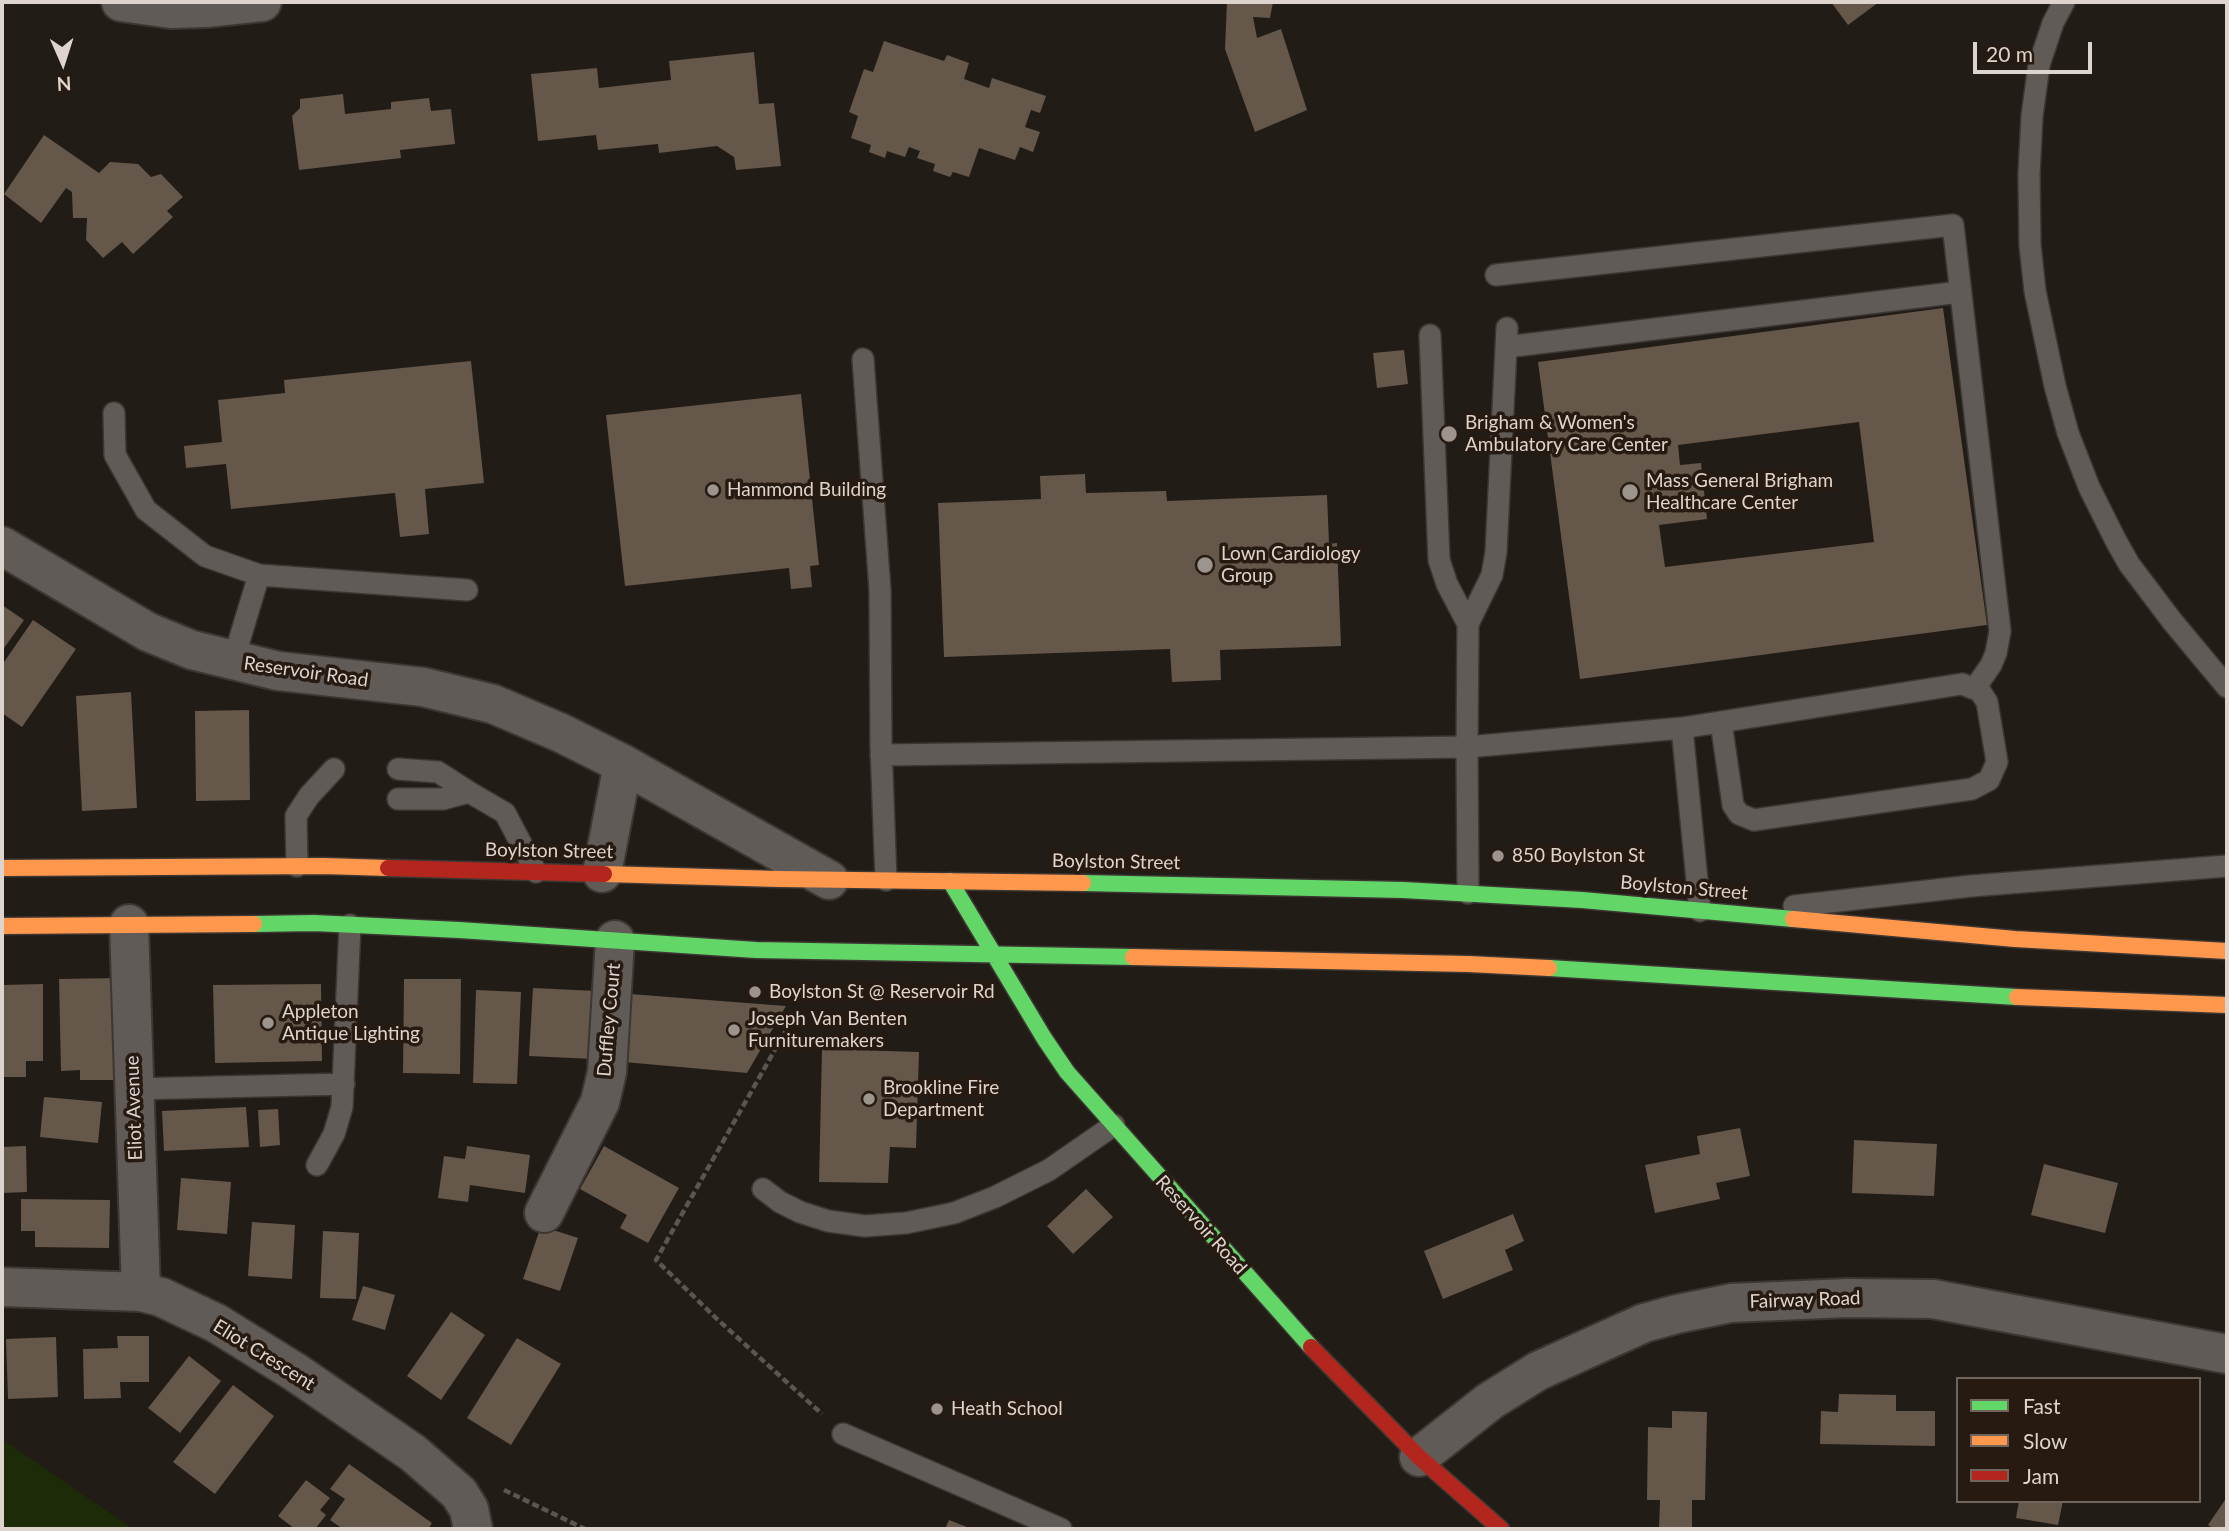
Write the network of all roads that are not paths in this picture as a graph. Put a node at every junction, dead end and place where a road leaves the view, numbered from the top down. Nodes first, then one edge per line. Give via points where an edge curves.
1 (121, 2) edge
2 (262, 2) edge
3 (2064, 2) edge
4 (1496, 275) dead end
5 (1960, 292) junction
6 (1430, 335) dead end
7 (863, 359) dead end
8 (114, 413) dead end
9 (2, 546) edge
10 (259, 575) junction
11 (467, 590) dead end
12 (1468, 624) junction
13 (233, 661) junction
14 (2227, 687) edge
15 (1975, 688) junction
16 (1721, 722) junction
17 (1682, 728) junction
18 (1466, 747) junction
19 (881, 755) junction
20 (623, 764) junction
21 (334, 769) dead end
22 (398, 769) dead end
23 (469, 792) junction
24 (309, 796) junction
25 (333, 798) dead end
26 (398, 799) dead end
27 (297, 866) junction
28 (2227, 866) edge
29 (2, 869) edge
30 (536, 872) junction
31 (602, 873) junction
32 (829, 880) junction
33 (886, 880) junction
34 (950, 881) junction
35 (1468, 893) junction
36 (1700, 911) junction
37 (1724, 913) junction
38 (129, 924) junction
39 (350, 925) junction
40 (2, 926) edge
41 (615, 940) junction
42 (2227, 951) edge
43 (994, 955) junction
44 (2227, 1006) edge
45 (344, 1084) junction
46 (134, 1089) junction
47 (1114, 1125) junction
48 (317, 1165) dead end
49 (763, 1189) dead end
50 (544, 1213) dead end
51 (2, 1287) edge
52 (141, 1292) junction
53 (2227, 1354) edge
54 (843, 1434) road end
55 (1419, 1457) junction
56 (469, 1515) edge
57 (1061, 1529) edge
58 (1501, 1529) edge

1 - 2 street via 171,9
3 - 14 lane via 2039,65 2029,174 2035,291 2055,386 2068,433 2116,541 2145,586
4 - 5 lane via 1953,225
5 - 12 lane via 1506,338 1495,560
5 - 15 lane via 2000,631 1991,665
6 - 12 lane via 1439,560
7 - 19 lane via 880,590
8 - 10 lane via 115,455 146,510 205,556
9 - 13 street, Reservoir Road via 148,632
10 - 11 lane
10 - 13 lane
12 - 18 lane
13 - 20 street, Reservoir Road via 461,695 536,722
15 - 16 lane via 1955,684
15 - 16 lane via 1987,702 1997,755 1993,775 1984,785 1759,820 1744,817 1733,805
16 - 17 lane
17 - 18 lane
17 - 36 lane
18 - 19 lane
18 - 35 lane
19 - 33 lane
20 - 31 street
20 - 32 street, Reservoir Road
21 - 24 lane
22 - 23 lane via 438,772
23 - 26 lane via 443,800
23 - 30 lane via 505,813
24 - 25 lane
24 - 27 lane via 296,816
27 - 29 main road, Boylston Street
27 - 30 main road, Boylston Street
28 - 37 lane via 1971,886
30 - 31 main road, Boylston Street
31 - 32 main road, Boylston Street
32 - 33 main road, Boylston Street
33 - 34 main road, Boylston Street
34 - 35 main road, Boylston Street
34 - 43 main road, Reservoir Road
35 - 36 main road, Boylston Street
36 - 37 main road, Boylston Street
37 - 42 main road, Boylston Street via 2038,941
38 - 39 main road
38 - 40 main road
38 - 46 street, Eliot Avenue
39 - 41 main road
39 - 45 lane
41 - 43 main road via 756,950
41 - 50 street, Duffley Court via 607,1072 600,1102
43 - 44 main road via 1468,964
43 - 47 main road, Reservoir Road via 1060,1063
45 - 46 lane
45 - 48 lane via 334,1134
46 - 52 street, Eliot Avenue
47 - 49 lane via 1049,1170 995,1198 906,1223 865,1226 828,1221 800,1212
47 - 55 main road, Reservoir Road via 1304,1339
51 - 52 street, Eliot Crescent
52 - 56 street, Eliot Crescent via 216,1323 295,1372 412,1453 452,1486
53 - 55 street, Fairway Road via 1933,1299 1731,1303 1644,1323 1538,1371 1490,1401
54 - 57 lane
55 - 58 main road, Reservoir Road

